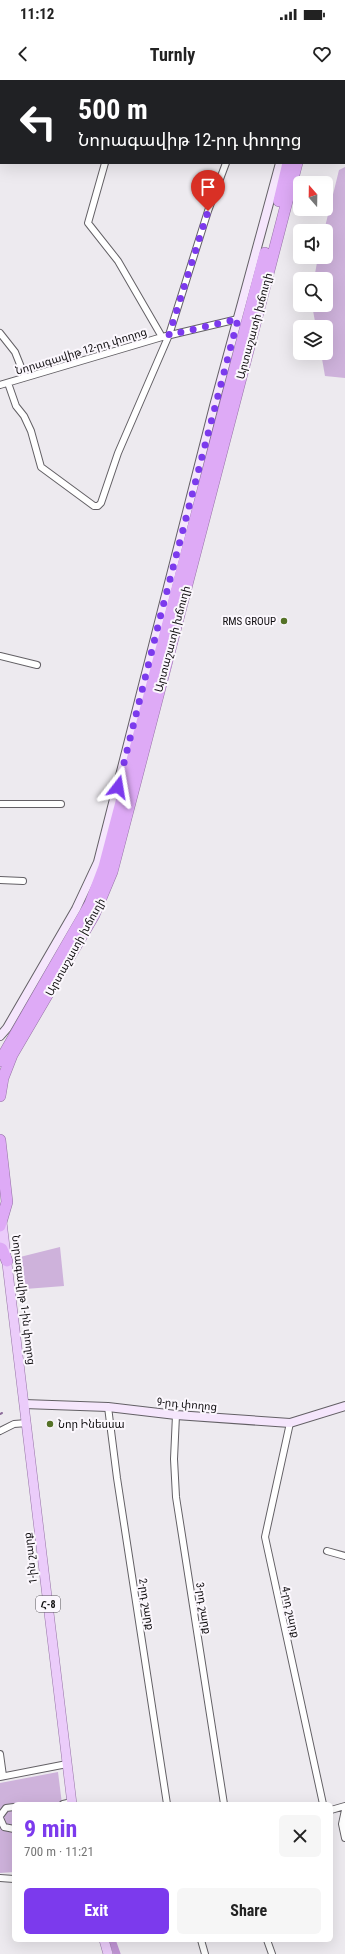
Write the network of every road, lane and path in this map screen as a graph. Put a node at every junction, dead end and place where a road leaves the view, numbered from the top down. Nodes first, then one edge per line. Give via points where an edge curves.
1 (105, 164) edge
2 (226, 164) edge
3 (280, 164) edge
4 (288, 164) edge
5 (296, 164) edge
6 (238, 319) junction
7 (0, 333) edge
8 (169, 335) junction
9 (162, 337) junction
10 (25, 377) junction
11 (8, 383) junction
12 (0, 385) edge
13 (0, 656) edge
14 (37, 665) dead end
15 (0, 804) edge
16 (61, 804) dead end
17 (0, 880) edge
18 (23, 880) dead end
19 (0, 1036) edge
20 (0, 1061) edge
21 (0, 1096) edge
22 (0, 1140) edge
23 (0, 1208) edge
24 (1, 1224) edge
25 (0, 1248) edge
26 (7, 1261) junction
27 (24, 1404) junction
28 (345, 1406) edge
29 (108, 1407) junction
30 (176, 1415) junction
31 (27, 1423) junction
32 (290, 1424) junction
33 (0, 1431) edge
34 (327, 1551) dead end
35 (345, 1556) edge
36 (0, 1754) edge
37 (66, 1764) junction
38 (2, 1777) edge
39 (69, 1802) edge
40 (167, 1802) edge
41 (224, 1802) edge
42 (323, 1802) edge
43 (345, 1806) edge
44 (12, 1807) edge
45 (333, 1809) edge
46 (345, 1810) edge
47 (0, 1819) edge
48 (12, 1829) edge
49 (345, 1838) edge
50 (0, 1878) edge
51 (12, 1879) edge
52 (105, 1942) edge
53 (202, 1942) edge
54 (268, 1942) edge
55 (108, 1954) edge
56 (205, 1954) edge
57 (272, 1954) edge

1 - 9 street via 88,223 118,261
2 - 8 street
3 - 6 street, Արտաշատի խճուղի
4 - 20 highway, Արտաշատի խճուղի via 104,867 90,904
5 - 21 highway, Արտաշատի խճուղի via 112,872 94,915 10,1061 3,1078
6 - 8 street, Նորագավիթ 12-րդ փողոց
6 - 19 street, Արտաշատի խճուղի via 98,862 76,909
7 - 10 street via 15,352
8 - 9 street, Նորագավիթ 12-րդ փողոց
8 - 11 street via 98,506 94,506 42,467 31,431 16,406
9 - 10 street, Նորագավիթ 12-րդ փողոց
10 - 11 street, Նորագավիթ 12-րդ փողոց
11 - 12 street, Նորագավիթ 12-րդ փողոց
13 - 14 street
15 - 16 street
17 - 18 street
22 - 24 highway via 7,1202
23 - 24 highway
24 - 26 main road, Նորագավիթ 1-ին փողոց / Հ-8
25 - 26 highway
26 - 27 main road, Նորագավիթ 1-ին փողոց / Հ-8
27 - 29 street, 9-րդ փողոց
27 - 31 main road, 1-ին շարք / Հ-8
28 - 32 street, 9-րդ փողոց
29 - 30 street, 9-րդ փողոց
29 - 40 street, 2-րդ շարք
30 - 32 street, 9-րդ փողոց
30 - 41 street, 3-րդ շարք via 176,1497
31 - 33 street via 14,1424
31 - 37 main road, 1-ին շարք / Հ-8
32 - 42 street, 4-րդ շարք via 265,1537
34 - 35 street
36 - 38 street
37 - 38 street
37 - 39 main road, 1-ին շարք / Հ-8
43 - 45 street
44 - 47 street via 6,1808
46 - 49 street via 342,1824
47 - 48 street via 4,1827
50 - 51 street
52 - 55 main road
53 - 56 street
54 - 57 street

